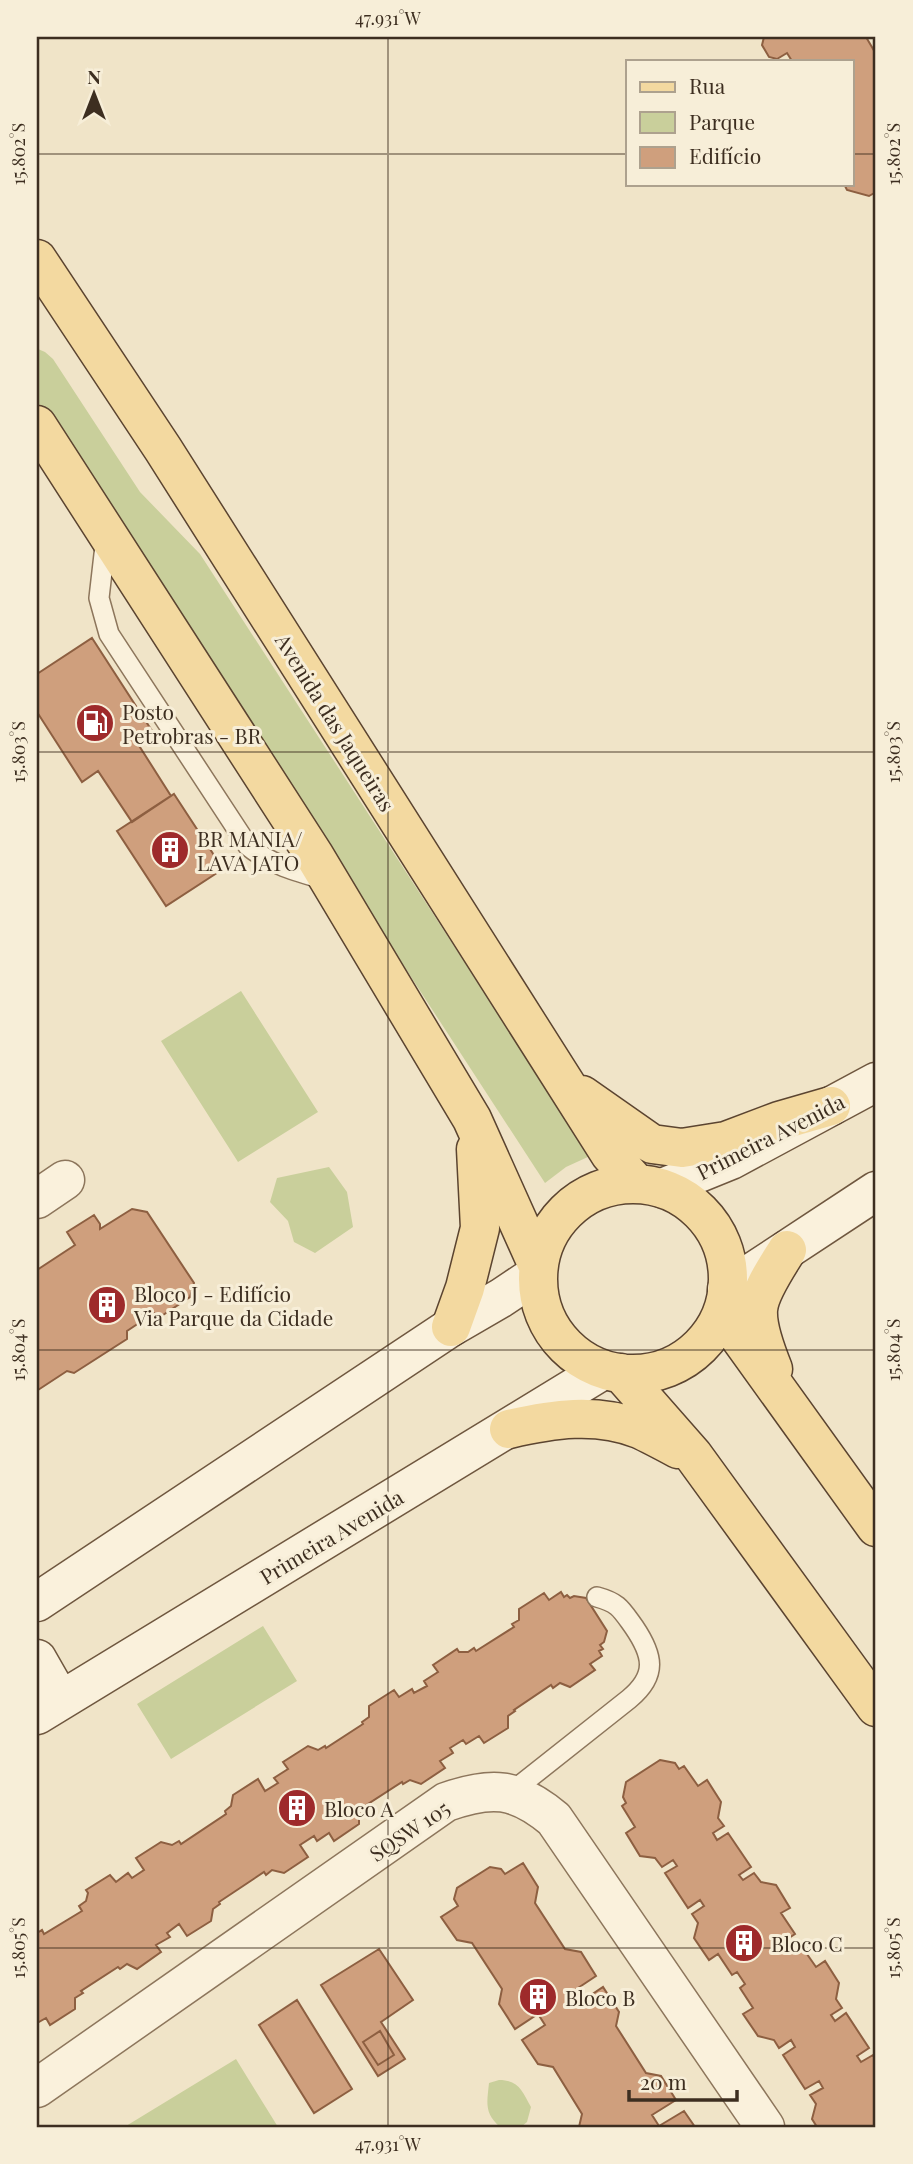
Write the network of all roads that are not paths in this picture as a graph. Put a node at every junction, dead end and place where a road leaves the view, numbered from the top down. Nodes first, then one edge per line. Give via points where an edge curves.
1 (37, 259) edge
2 (53, 309) edge
3 (37, 425) edge
4 (106, 533) junction
5 (330, 881) junction
6 (565, 1082) junction
7 (876, 1082) edge
8 (831, 1106) junction
9 (472, 1119) junction
10 (649, 1186) junction
11 (876, 1191) edge
12 (787, 1250) junction
13 (537, 1270) junction
14 (724, 1301) junction
15 (451, 1327) junction
16 (612, 1371) junction
17 (786, 1404) junction
18 (509, 1429) junction
19 (693, 1455) junction
20 (876, 1527) edge
21 (597, 1597) dead end
22 (37, 1602) edge
23 (37, 1658) edge
24 (876, 1707) edge
25 (47, 1709) edge
26 (509, 1794) junction
27 (37, 2088) edge
28 (765, 2127) edge

1 - 2 main road, Avenida das Jaqueiras
2 - 6 main road, Avenida das Jaqueiras
3 - 4 main road
4 - 5 main road
4 - 5 lane via 99,598 109,635 248,846 290,870
5 - 9 main road
6 - 8 main road via 652,1144 682,1148 726,1141
6 - 10 main road, Avenida das Jaqueiras via 610,1154
7 - 8 main road, Primeira Avenida
8 - 10 main road, Primeira Avenida via 731,1160
9 - 13 main road
9 - 15 main road via 480,1228
10 - 13 main road via 596,1191 578,1201 551,1231
10 - 14 main road via 699,1210 713,1226 728,1267
11 - 12 main road
12 - 14 main road
12 - 17 main road via 758,1310 765,1348
13 - 15 main road
13 - 16 main road via 540,1301 556,1336 577,1357
14 - 16 main road via 712,1332 682,1361 641,1374
14 - 17 main road
15 - 22 main road
16 - 18 main road, Primeira Avenida
16 - 19 main road
17 - 20 main road
18 - 19 main road via 568,1418 611,1421
18 - 25 main road, Primeira Avenida
19 - 24 main road
21 - 26 lane via 618,1604 648,1647 650,1666 645,1682
23 - 25 main road via 52,1687
26 - 27 main road, SQSW 105 via 481,1791 446,1802
26 - 28 main road, SQSW 105 via 554,1819

